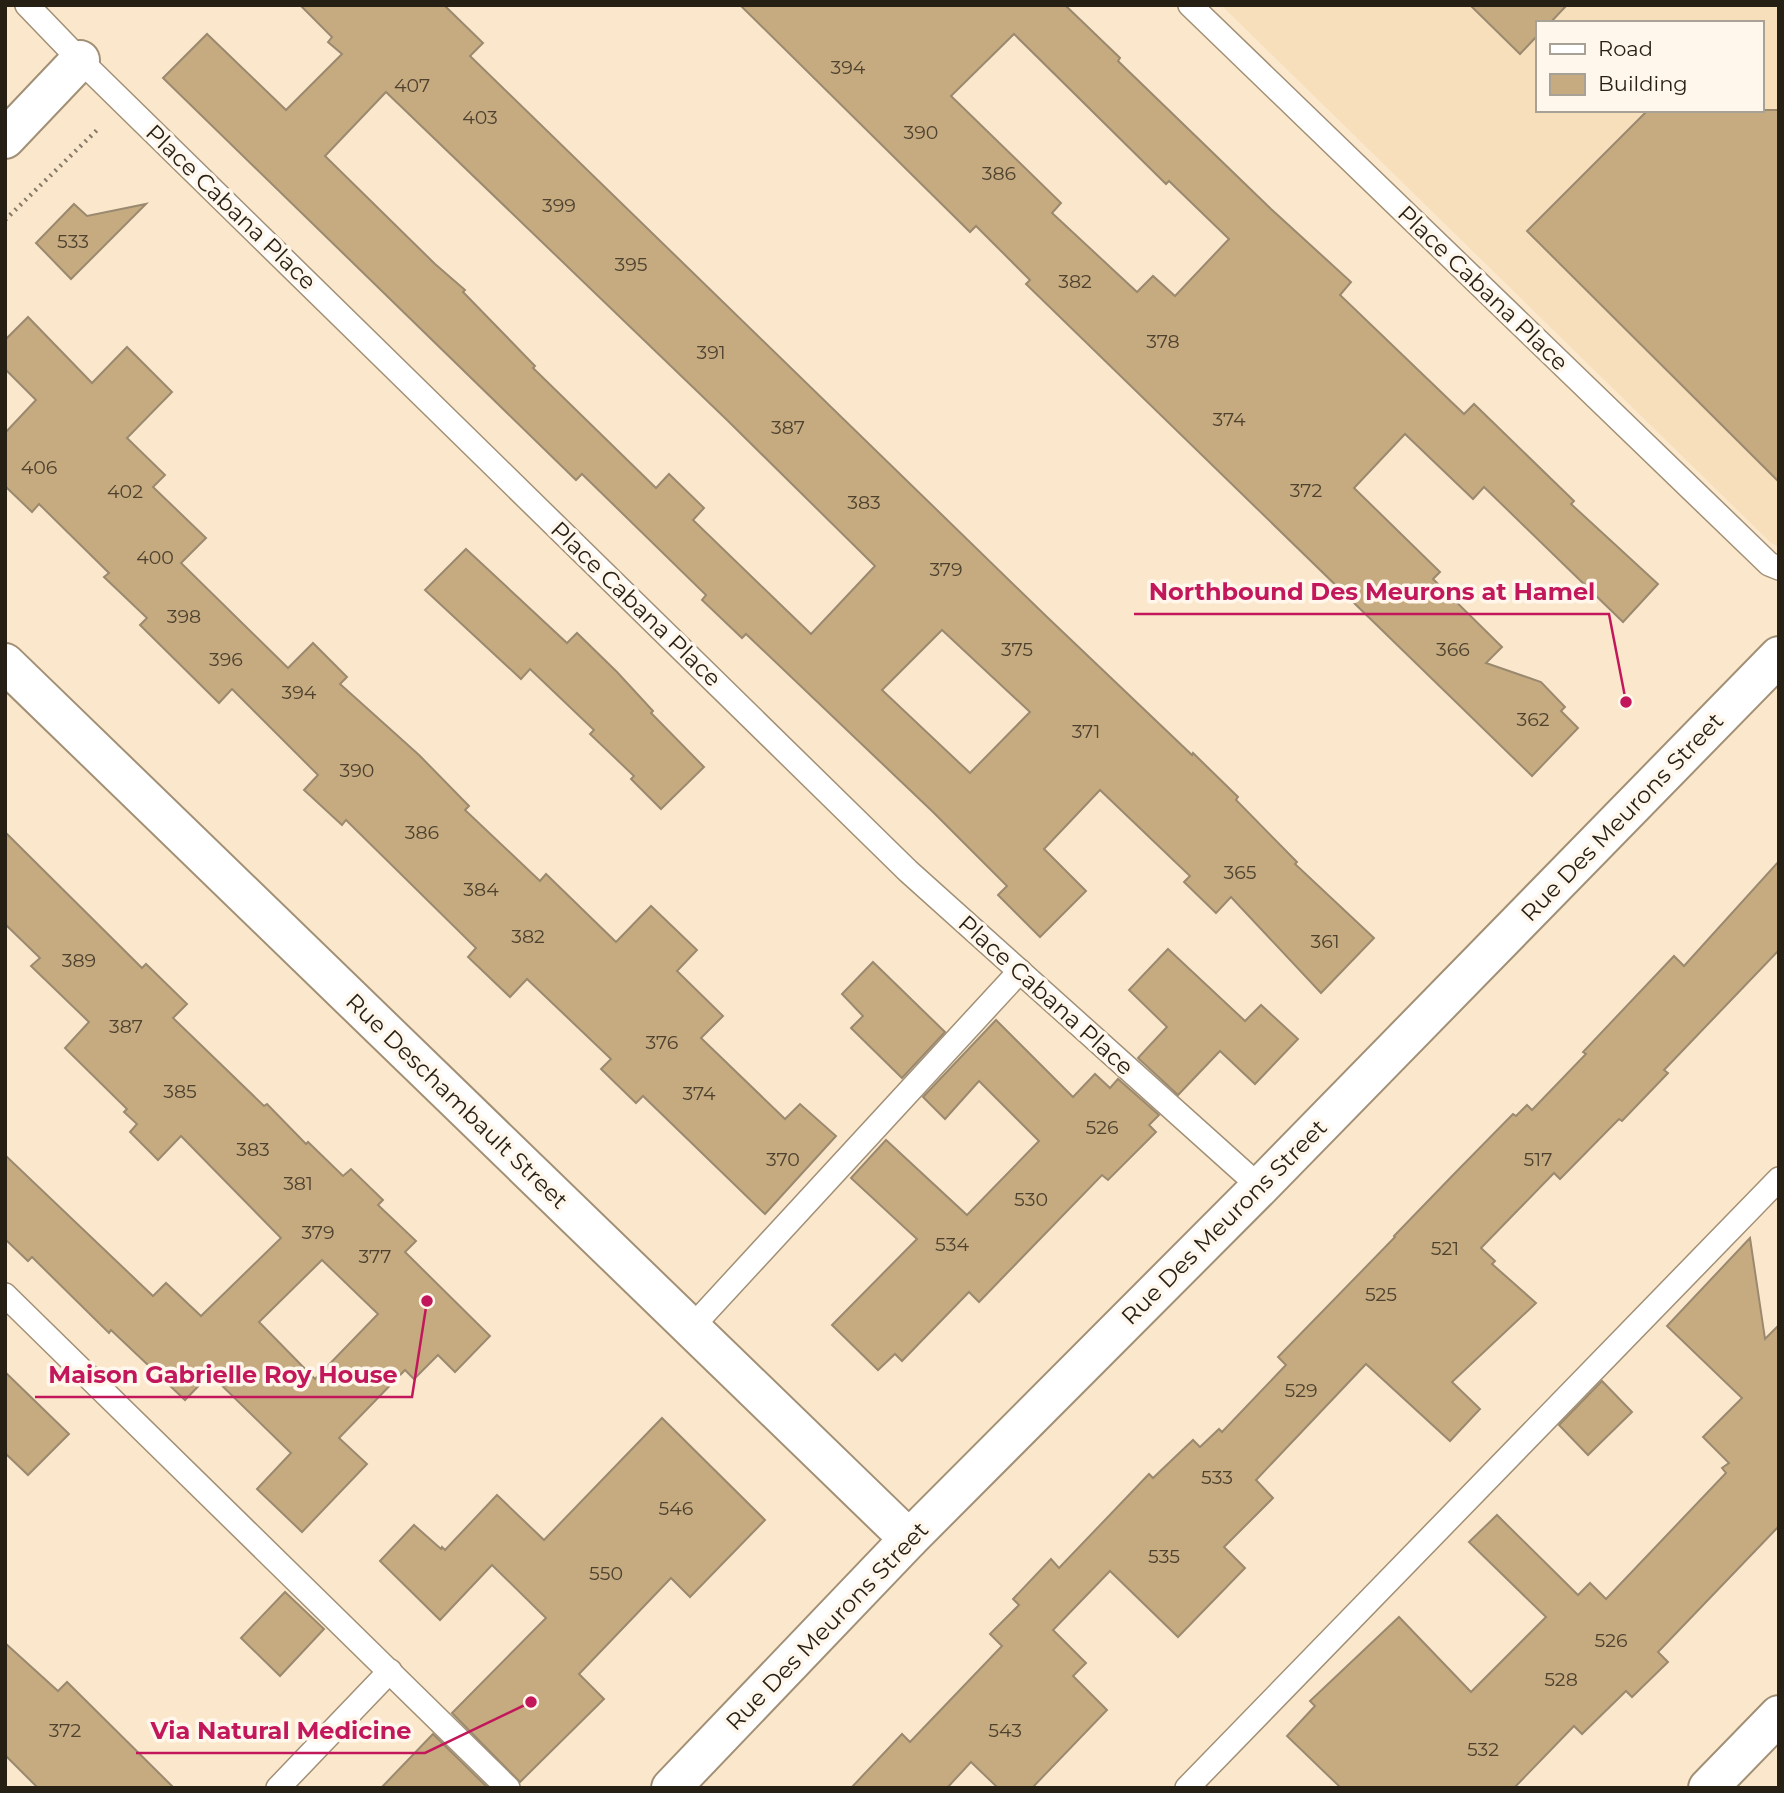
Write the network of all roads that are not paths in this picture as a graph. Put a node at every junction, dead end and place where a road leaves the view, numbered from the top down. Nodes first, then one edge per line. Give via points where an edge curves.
1 (27, 5) edge
2 (1190, 5) edge
3 (80, 60) junction
4 (5, 139) edge
5 (1779, 568) edge
6 (1779, 656) edge
7 (5, 663) edge
8 (1020, 971) junction
9 (1779, 1179) edge
10 (1260, 1187) junction
11 (5, 1295) edge
12 (691, 1328) junction
13 (909, 1539) junction
14 (390, 1671) junction
15 (1779, 1714) edge
16 (278, 1788) edge
17 (508, 1788) edge
18 (671, 1788) edge
19 (1186, 1788) edge
20 (1708, 1788) edge

1 - 3 lane, Place Cabana Place
2 - 5 lane, Place Cabana Place via 1769,564
3 - 4 street
3 - 8 lane, Place Cabana Place via 898,861
6 - 10 street, Rue Des Meurons Street
7 - 12 street, Rue Deschambault Street
8 - 10 lane, Place Cabana Place
8 - 12 lane
9 - 19 lane
10 - 13 street, Rue Des Meurons Street
11 - 14 lane
12 - 13 street, Rue Deschambault Street
13 - 18 street, Rue Des Meurons Street
14 - 16 lane
14 - 17 lane
15 - 20 street

